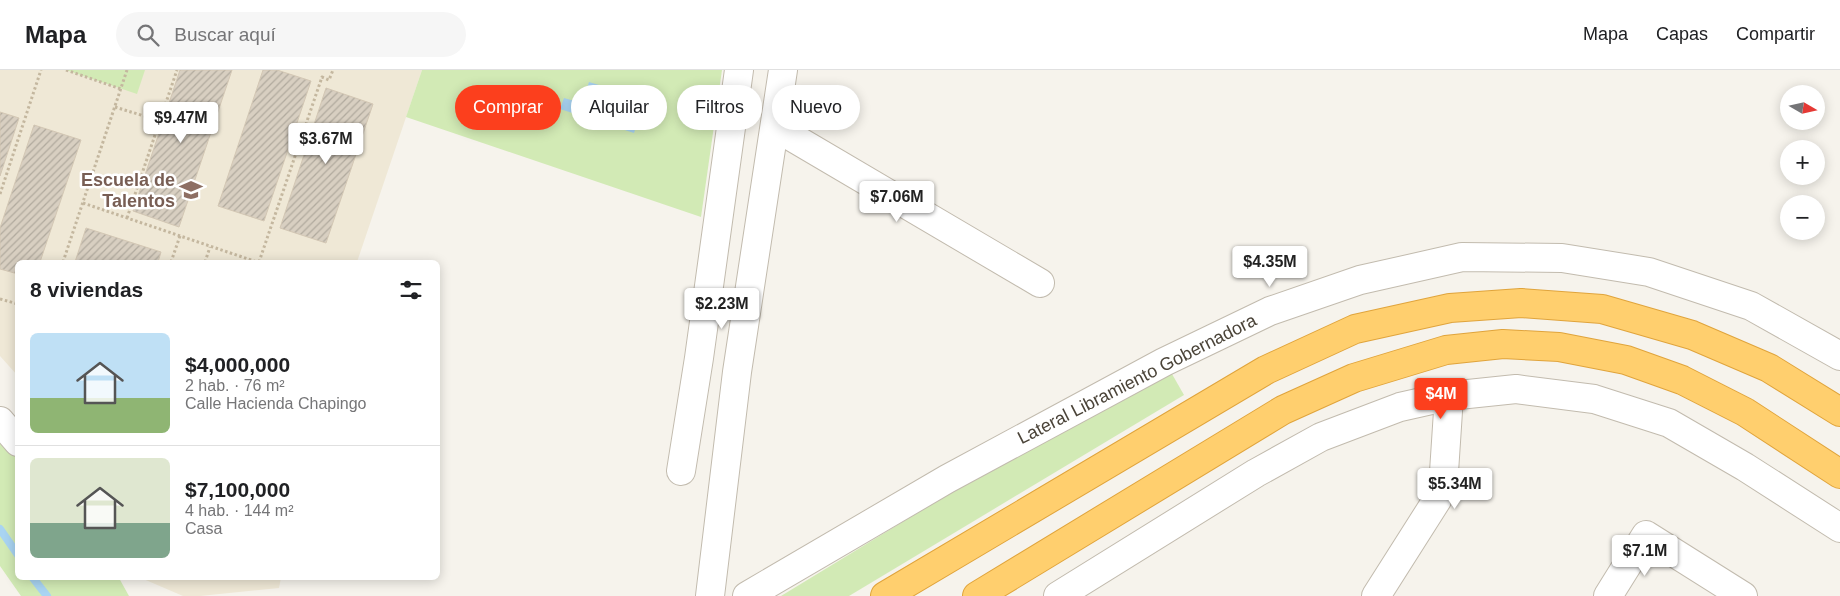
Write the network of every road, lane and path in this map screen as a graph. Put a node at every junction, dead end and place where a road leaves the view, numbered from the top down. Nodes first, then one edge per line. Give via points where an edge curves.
1 (41, 70) edge
2 (66, 70) edge
3 (127, 70) edge
4 (177, 70) edge
5 (332, 70) edge
6 (739, 70) edge
7 (783, 70) edge
8 (781, 85) edge
9 (121, 89) junction
10 (115, 107) junction
11 (160, 121) junction
12 (775, 130) edge
13 (780, 130) edge
14 (0, 194) edge
15 (83, 203) junction
16 (128, 218) junction
17 (180, 236) junction
18 (210, 246) junction
19 (64, 260) edge
20 (172, 260) edge
21 (206, 260) edge
22 (252, 260) edge
23 (259, 260) edge
24 (1040, 283) dead end
25 (0, 299) edge
26 (15, 303) edge
27 (1840, 356) edge
28 (699, 358) junction
29 (737, 372) junction
30 (1449, 396) junction
31 (1840, 412) edge
32 (0, 421) edge
33 (15, 438) edge
34 (681, 471) dead end
35 (1840, 474) edge
36 (1840, 528) edge
37 (710, 596) edge
38 (747, 596) edge
39 (885, 596) edge
40 (976, 596) edge
41 (1058, 596) edge
42 (1376, 596) edge
43 (1608, 596) edge
44 (1743, 596) edge

1 - 14 path
2 - 9 path
3 - 9 path
4 - 11 path
5 - 23 path via 329,80 322,77
6 - 28 street
7 - 8 street
9 - 10 path
10 - 11 path
10 - 15 path
11 - 16 path
12 - 29 street
13 - 24 street
15 - 16 path
15 - 19 path
16 - 17 path
17 - 18 path
17 - 20 path
18 - 21 path
18 - 22 path
25 - 26 path
27 - 38 street, Lateral Libramiento Gobernadora via 1751,306 1649,272 1562,258 1462,257 1360,280 1270,311 1173,357 947,479
28 - 29 street
28 - 34 street
29 - 37 street
30 - 36 street via 1516,389 1594,399 1669,423 1746,467
30 - 41 street via 1400,407 1321,437 1256,473
30 - 42 street via 1444,472 1437,500
31 - 39 highway via 1769,368 1692,335 1602,309 1521,304 1450,308 1355,330 1266,370
32 - 33 street
35 - 40 highway via 1745,412 1682,380 1626,360 1559,347 1503,344 1446,350 1354,378 1283,410
43 - 44 street via 1646,535

